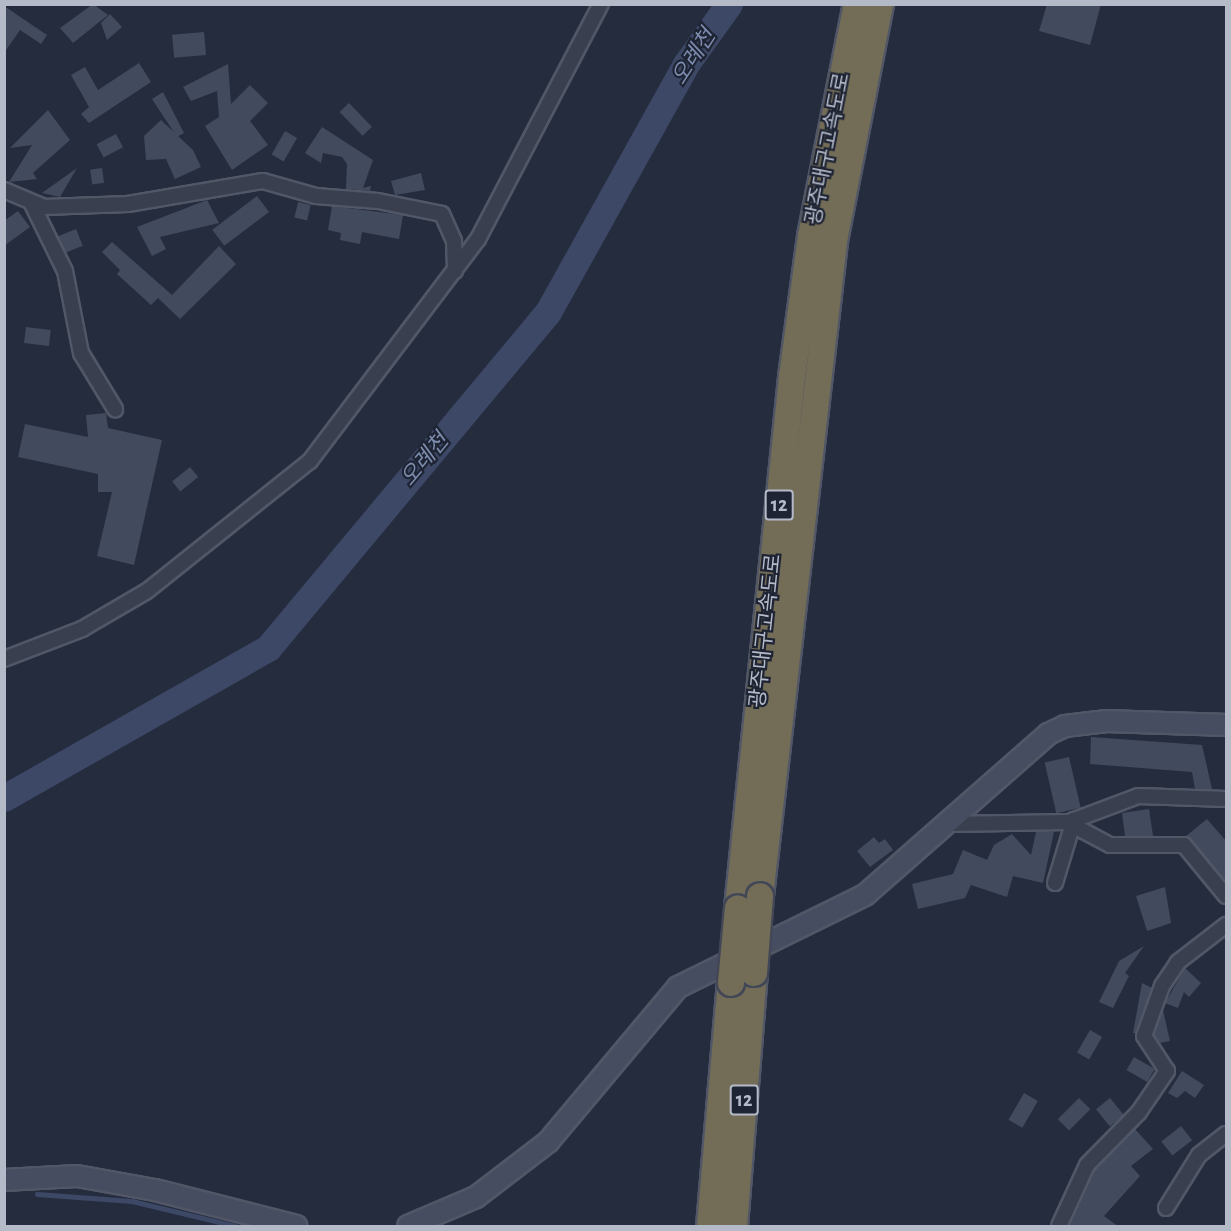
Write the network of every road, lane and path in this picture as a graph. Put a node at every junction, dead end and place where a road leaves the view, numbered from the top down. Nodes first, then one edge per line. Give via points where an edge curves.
1 (601, 4) edge
2 (857, 4) edge
3 (880, 4) edge
4 (848, 104) junction
5 (4, 190) edge
6 (32, 204) junction
7 (454, 271) junction
8 (116, 409) dead end
9 (4, 659) edge
10 (1227, 725) edge
11 (1227, 799) edge
12 (1074, 820) junction
13 (948, 824) junction
14 (1055, 883) dead end
15 (1227, 896) edge
16 (1227, 925) edge
17 (742, 978) junction
18 (1227, 1134) edge
19 (4, 1180) edge
20 (1166, 1208) dead end
21 (296, 1227) edge
22 (408, 1227) edge
23 (710, 1227) edge
24 (734, 1227) edge
25 (1059, 1227) edge

1 - 7 street via 483,228
2 - 4 highway, 광주대구고속도로 / 12
3 - 4 highway, 광주대구고속도로 / 12
4 - 17 highway, 광주대구고속도로 / 12, bridge via 760,896
4 - 17 highway, 광주대구고속도로 / 12, bridge via 792,377 738,908
5 - 6 street
6 - 7 street via 128,204 263,181 316,196 378,201 442,214 454,241
6 - 8 street via 65,271 81,353
7 - 9 street via 310,461 264,502 117,610
10 - 13 street via 1107,721 1059,728
11 - 12 street via 1138,796
12 - 13 street
12 - 14 street
12 - 15 street via 1076,827 1110,845 1184,844
13 - 22 street via 848,906 678,987 548,1142 476,1197
16 - 25 street via 1178,962 1162,986 1144,1036 1167,1071 1139,1112 1087,1165
17 - 23 highway, 광주대구고속도로 / 12
17 - 24 highway, 광주대구고속도로 / 12
18 - 20 street via 1199,1155
19 - 21 street via 77,1176 155,1190

